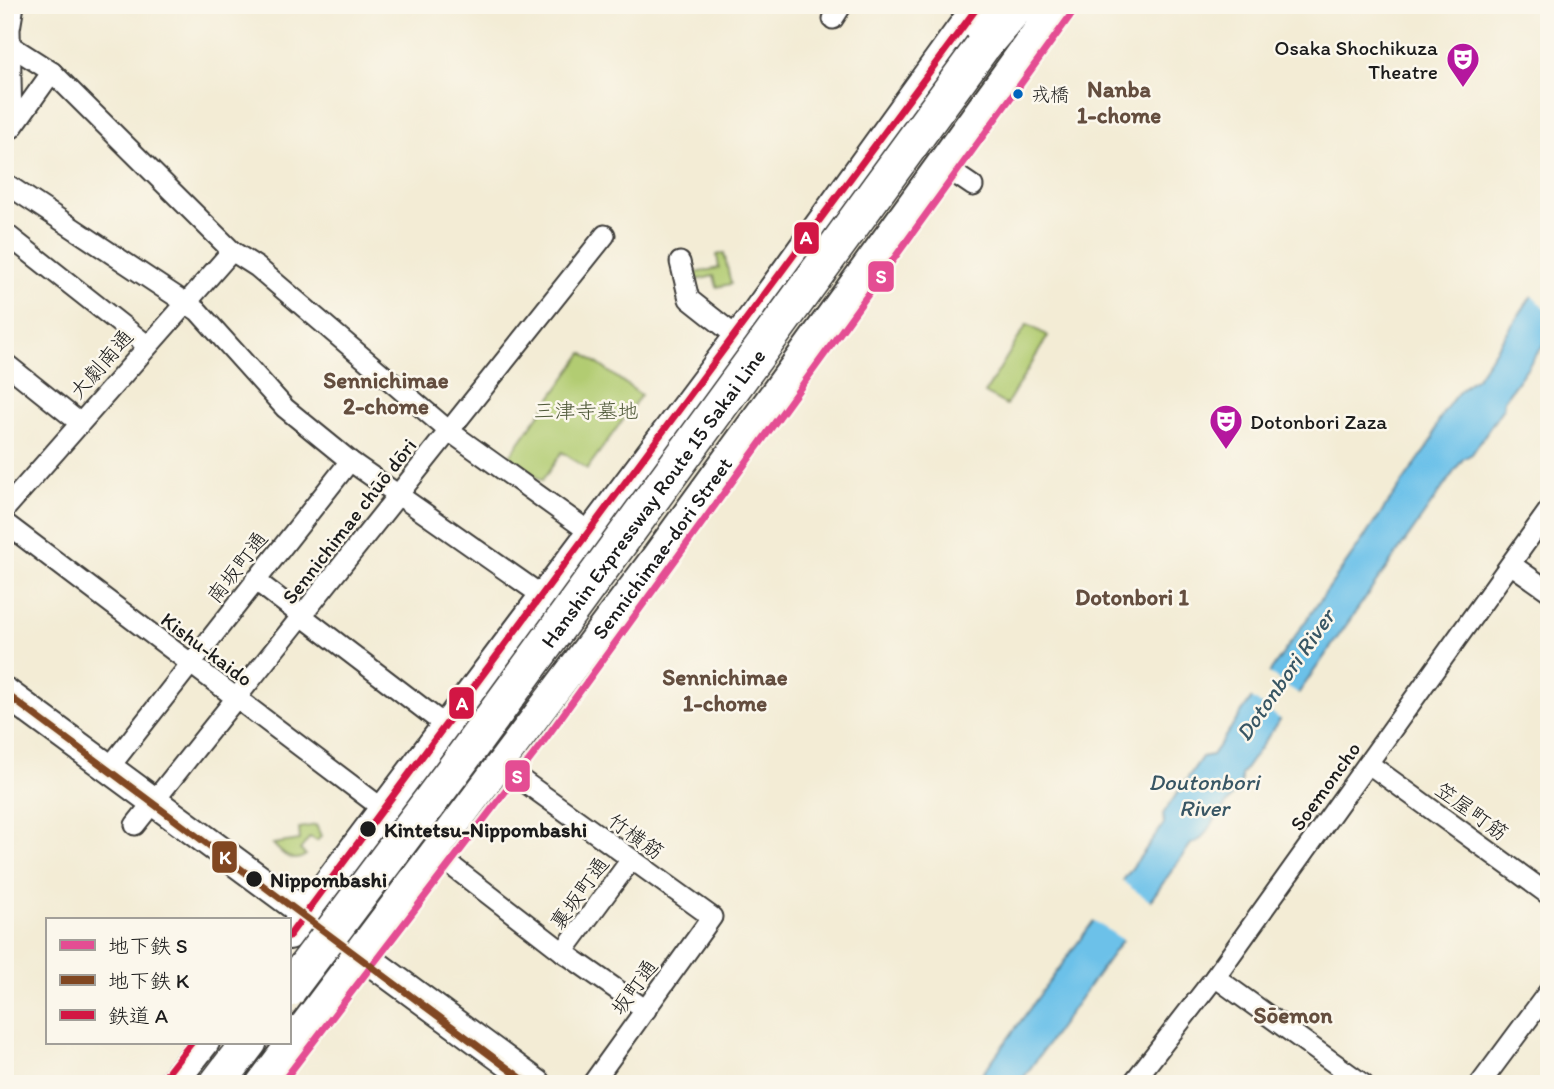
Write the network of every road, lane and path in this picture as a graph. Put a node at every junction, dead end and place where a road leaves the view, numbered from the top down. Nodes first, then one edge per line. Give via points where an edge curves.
1 (14, 5) edge
2 (978, 5) edge
3 (1012, 5) edge
4 (1018, 5) edge
5 (1056, 5) edge
6 (9, 44) edge
7 (982, 47) junction
8 (52, 72) junction
9 (9, 132) edge
10 (942, 165) junction
11 (5, 183) edge
12 (973, 186) dead end
13 (5, 233) edge
14 (605, 235) dead end
15 (232, 251) junction
16 (680, 262) dead end
17 (186, 304) junction
18 (737, 337) junction
19 (147, 345) junction
20 (5, 363) edge
21 (80, 423) junction
22 (449, 431) junction
23 (350, 461) junction
24 (400, 495) junction
25 (5, 509) edge
26 (1549, 510) edge
27 (5, 523) edge
28 (591, 533) junction
29 (1511, 565) junction
30 (255, 580) junction
31 (1549, 592) edge
32 (544, 597) junction
33 (303, 616) junction
34 (188, 663) junction
35 (5, 692) edge
36 (236, 699) junction
37 (446, 726) junction
38 (1369, 764) junction
39 (501, 765) junction
40 (108, 769) junction
41 (155, 803) junction
42 (383, 809) junction
43 (135, 825) dead end
44 (435, 853) junction
45 (631, 861) junction
46 (1549, 895) edge
47 (712, 917) joint
48 (289, 918) edge
49 (297, 925) edge
50 (564, 952) junction
51 (358, 954) junction
52 (1215, 977) junction
53 (290, 988) edge
54 (1549, 991) edge
55 (646, 1010) junction
56 (203, 1044) edge
57 (247, 1044) edge
58 (172, 1084) edge
59 (217, 1084) edge
60 (260, 1084) edge
61 (537, 1084) edge
62 (592, 1084) edge
63 (1132, 1084) edge
64 (1363, 1084) edge
65 (1480, 1084) edge

1 - 6 street
2 - 18 main road
3 - 7 highway, Hanshin Expressway Route 15 Sakai Line
4 - 7 highway
5 - 10 main road, Sennichimae-dori Street
6 - 8 street
6 - 9 street
7 - 53 highway, Hanshin Expressway Route 15 Sakai Line, bridge
8 - 9 street
8 - 15 street
10 - 12 street
10 - 39 main road, Sennichimae-dori Street
11 - 17 street
13 - 19 street
14 - 22 street, Sennichimae chūō dōri
15 - 17 street, 大劇南通
15 - 22 street via 257,267
16 - 18 street via 689,299
17 - 19 street, 大劇南通
17 - 23 street via 198,311 285,408
18 - 28 main road
19 - 21 street, 大劇南通
20 - 21 street
21 - 25 street, 大劇南通
22 - 24 street, Sennichimae chūō dōri
22 - 28 street
23 - 24 street
23 - 30 street, 南坂町通
24 - 32 street
24 - 33 street, Sennichimae chūō dōri
26 - 29 street, Soemoncho
27 - 34 street, Kishu-kaido
28 - 32 main road
29 - 31 street
29 - 38 street, Soemoncho
30 - 33 street
30 - 34 street, 南坂町通
32 - 37 main road
33 - 36 street, Sennichimae chūō dōri
33 - 37 street
34 - 36 street, Kishu-kaido
34 - 40 street, 南坂町通
35 - 40 main road
36 - 41 street, Sennichimae chūō dōri
36 - 42 street, Kishu-kaido
37 - 42 main road
38 - 46 street, 笠屋町筋
38 - 52 street, Soemoncho
39 - 44 main road, Sennichimae-dori Street
39 - 45 street, 竹横筋
40 - 41 main road
41 - 43 street, Sennichimae chūō dōri
41 - 48 main road
42 - 49 main road
44 - 50 street
44 - 51 main road, Sennichimae-dori Street
45 - 47 street, 竹横筋
45 - 50 street, 裏坂町通
47 - 55 street, 坂町通
49 - 51 main road
50 - 55 street
51 - 60 main road, Sennichimae-dori Street
51 - 61 main road
52 - 63 street, Soemoncho
52 - 64 street
54 - 65 street
55 - 62 street, 坂町通
56 - 58 main road
57 - 59 highway

